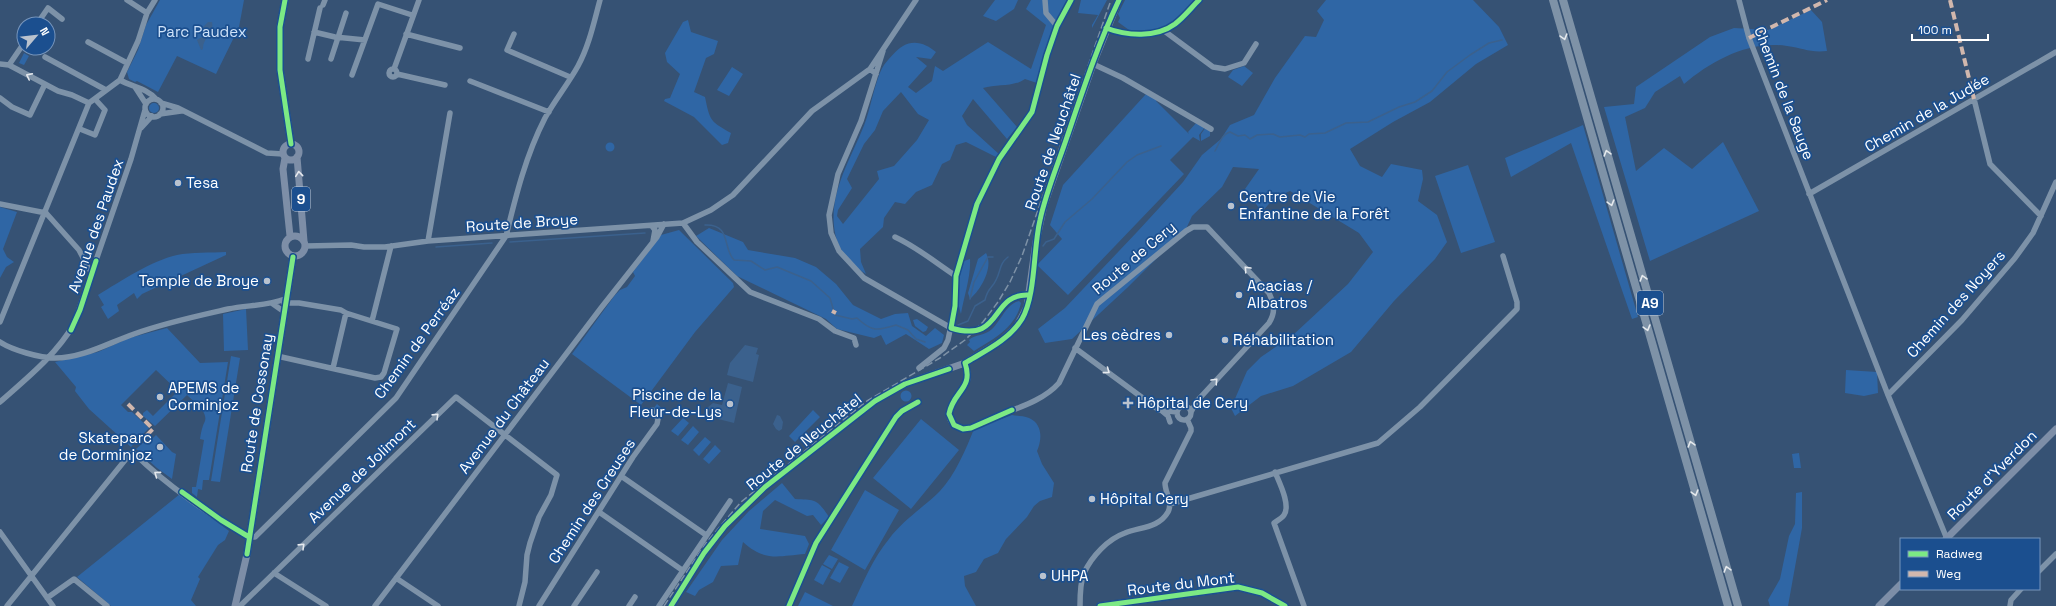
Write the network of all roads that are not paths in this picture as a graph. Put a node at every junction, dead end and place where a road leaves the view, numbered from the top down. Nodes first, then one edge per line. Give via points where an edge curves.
1 (127, 0) edge
2 (155, 0) edge
3 (285, 0) edge
4 (419, 0) edge
5 (600, 0) edge
6 (916, 0) edge
7 (1045, 0) edge
8 (1071, 0) edge
9 (1119, 0) edge
10 (1200, 0) edge
11 (1553, 0) edge
12 (1563, 0) edge
13 (1738, 0) edge
14 (323, 4) edge
15 (346, 12) dead end
16 (147, 13) junction
17 (412, 15) junction
18 (42, 16) edge
19 (62, 18) dead end
20 (1057, 26) junction
21 (1106, 28) junction
22 (1163, 30) junction
23 (314, 32) junction
24 (406, 34) junction
25 (514, 34) dead end
26 (340, 37) junction
27 (365, 40) junction
28 (88, 42) dead end
29 (1256, 44) dead end
30 (460, 48) dead end
31 (883, 51) junction
32 (2056, 52) edge
33 (16, 55) edge
34 (44, 57) dead end
35 (308, 59) dead end
36 (331, 59) dead end
37 (0, 63) edge
38 (127, 63) junction
39 (1092, 64) junction
40 (9, 65) junction
41 (870, 69) junction
42 (876, 74) junction
43 (352, 75) dead end
44 (570, 77) junction
45 (120, 80) junction
46 (470, 81) dead end
47 (45, 84) junction
48 (445, 85) dead end
49 (135, 87) junction
50 (106, 90) junction
51 (0, 98) edge
52 (95, 99) junction
53 (156, 99) junction
54 (1974, 99) junction
55 (89, 103) junction
56 (161, 103) junction
57 (145, 107) junction
58 (181, 111) junction
59 (549, 112) junction
60 (450, 113) dead end
61 (160, 114) junction
62 (152, 116) junction
63 (141, 128) junction
64 (1211, 128) dead end
65 (80, 129) junction
66 (291, 144) junction
67 (284, 156) junction
68 (297, 157) junction
69 (2056, 182) edge
70 (1809, 194) junction
71 (0, 204) edge
72 (46, 213) junction
73 (2041, 216) junction
74 (683, 223) junction
75 (664, 224) junction
76 (652, 226) junction
77 (290, 236) junction
78 (506, 236) junction
79 (895, 237) dead end
80 (653, 241) junction
81 (428, 242) junction
82 (305, 244) junction
83 (391, 246) junction
84 (292, 256) junction
85 (1502, 256) dead end
86 (93, 271) junction
87 (956, 276) junction
88 (1030, 295) junction
89 (273, 304) junction
90 (284, 304) junction
91 (346, 314) junction
92 (372, 321) junction
93 (0, 322) edge
94 (951, 328) junction
95 (0, 342) edge
96 (856, 345) dead end
97 (1076, 348) junction
98 (277, 356) junction
99 (50, 357) junction
100 (965, 363) junction
101 (333, 368) junction
102 (919, 368) dead end
103 (1888, 395) junction
104 (0, 402) edge
105 (918, 402) dead end
106 (652, 410) dead end
107 (1162, 411) junction
108 (1177, 412) junction
109 (1191, 412) junction
110 (1187, 419) junction
111 (1170, 422) dead end
112 (2056, 429) edge
113 (505, 435) junction
114 (1275, 472) junction
115 (621, 476) junction
116 (730, 501) dead end
117 (1170, 504) junction
118 (599, 512) junction
119 (0, 532) edge
120 (706, 535) junction
121 (249, 537) junction
122 (1946, 538) edge
123 (1947, 538) edge
124 (2056, 554) edge
125 (682, 570) junction
126 (2040, 570) edge
127 (597, 572) dead end
128 (274, 573) junction
129 (31, 576) junction
130 (396, 578) junction
131 (1900, 585) edge
132 (2020, 590) edge
133 (635, 597) dead end
134 (47, 598) junction
135 (1112, 605) edge
136 (7, 606) edge
137 (52, 606) edge
138 (107, 606) edge
139 (235, 606) edge
140 (240, 606) edge
141 (326, 606) edge
142 (375, 606) edge
143 (438, 606) edge
144 (519, 606) edge
145 (539, 606) edge
146 (574, 606) edge
147 (629, 606) edge
148 (659, 606) edge
149 (671, 606) edge
150 (789, 606) edge
151 (1080, 606) edge
152 (1100, 606) edge
153 (1285, 606) edge
154 (1304, 606) edge
155 (1728, 606) edge
156 (1738, 606) edge
157 (1878, 606) edge
158 (2010, 606) edge

1 - 16 street
2 - 16 street
3 - 66 main road, 9 via 280,27 280,70
4 - 17 street
5 - 44 street via 583,55
6 - 31 street
7 - 20 street via 1046,13
8 - 20 street
9 - 21 main road, Route de Neuchâtel
10 - 22 street via 1177,22
11 -> 155 highway, A9
156 -> 12 highway, A9
13 - 70 street, Chemin de la Sauge via 1749,38
14 - 23 street
15 - 26 street
16 - 38 street via 138,41
17 - 24 street
17 - 27 street via 378,4
18 - 19 street via 48,8
20 - 87 street via 1035,106 999,158 977,204
21 - 22 street via 1112,31 1148,34
21 - 39 main road, Route de Neuchâtel
22 - 29 street via 1213,67 1225,69 1244,63
23 - 26 street
23 - 35 street
24 - 30 street
24 - 48 street via 395,72
25 - 44 street via 507,50
26 - 27 street
26 - 36 street
27 - 43 street
28 - 38 street
31 - 41 street, Route de Broye
31 - 42 street
32 - 54 street, Chemin de la Judée
33 - 40 street
34 - 50 street
37 - 40 street
38 - 45 street
39 - 64 street via 1123,78
39 - 88 main road, Route de Neuchâtel via 1041,213
47 -> 40 street
41 - 42 street
41 - 74 street, Route de Broye via 808,116 733,195 711,210
42 - 94 street via 861,121 838,174 829,215 831,233 839,251 864,278
44 - 59 street
45 - 49 street
45 - 50 street
46 - 59 street
47 - 51 street via 30,115
47 - 55 street
49 - 53 street via 144,89
49 - 57 street
50 - 52 street
52 - 55 street
52 - 65 street via 105,110 95,135
53 - 56 street
53 - 57 street via 148,101
54 - 70 street, Chemin de la Judée
54 - 73 street via 1990,164
55 - 65 street
56 - 58 street
56 - 61 street
57 - 62 street
57 - 63 street, Avenue des Paudex
58 - 61 street
58 - 67 street via 267,153
59 - 78 street via 522,173
60 - 81 street
61 - 62 street
62 - 63 street, Avenue des Paudex
63 - 86 street, Avenue des Paudex
65 - 72 street
66 - 67 main road via 286,146
66 - 68 main road, 9 via 298,149
67 - 68 main road via 292,160
67 - 77 main road, 9
82 -> 68 main road, 9
69 - 73 street, Chemin des Noyers
70 - 103 street, Chemin de la Sauge
71 - 72 street
72 - 86 street via 79,250 89,269
72 - 93 street
73 - 103 street, Chemin des Noyers via 2030,239 1984,295
74 - 75 street, Route de Broye
74 - 96 street via 697,242 750,292 819,319 835,331 854,338
75 - 76 street, Route de Broye
75 - 80 street, Avenue du Château
76 - 78 street, Route de Broye
76 - 80 street via 655,230
77 - 82 main road via 297,235
77 - 84 main road, Route de Cossonay / 9 via 284,248 287,254
78 - 81 street, Route de Broye
78 - 121 street, Chemin de Perréaz via 396,398 255,537
79 - 87 street via 913,245 922,254
80 - 113 street, Avenue du Château
81 - 83 street, Route de Broye
82 - 83 street, Route de Broye via 351,245 364,248
82 - 84 main road via 299,256
83 - 92 street
84 - 90 main road, Route de Cossonay / 9
85 - 114 street via 1517,309 1420,407 1378,443 1301,467
86 - 99 street, Avenue des Paudex via 71,330
87 - 94 street
88 - 94 street via 1016,295 1008,300 991,322 982,329 967,332
88 - 100 main road, Route de Neuchâtel via 1023,317 1013,330 1001,341
89 - 90 street
89 - 90 street
89 - 99 street via 254,304 229,309 134,334 92,351
90 - 91 street via 320,306 341,310
90 - 98 main road, Route de Cossonay / 9
91 - 92 street
91 - 101 street
92 - 101 street via 397,329 381,377 375,378
94 - 102 street via 944,348
95 - 99 street via 11,348
97 - 100 street, Route de Cery via 1059,383 1050,393 1036,401 963,429 954,425 949,414 967,381
97 -> 107 street
109 -> 97 street, Route de Cery via 1197,401 1269,323 1274,304 1269,293 1208,227 1193,227 1186,231 1106,295 1097,304
98 - 101 street
98 - 121 main road, Route de Cossonay / 9
99 - 104 street, Avenue des Paudex
100 - 149 main road, Route de Neuchâtel via 905,384 880,398 765,487 725,526 704,553
103 - 122 street, Chemin de la Sauge
105 - 150 street via 896,417 816,542
106 - 115 street, Chemin des Creuses via 658,424
107 - 108 street
107 - 111 street
108 - 109 street via 1179,407 1183,406
108 - 110 street via 1179,418
109 - 110 street
110 - 117 street via 1191,431 1165,483
112 - 123 main road, Route d'Yverdon
128 -> 113 street, Avenue de Jolimont via 456,397
113 - 130 street, Avenue du Château
113 - 144 street, Avenue de Jolimont via 557,475 530,543
114 - 117 street
114 - 154 street via 1283,490 1286,507 1284,515 1274,524
115 - 118 street, Chemin des Creuses
115 - 120 street
116 - 120 street
117 - 151 street via 1161,521 1125,533 1103,548 1084,573
118 - 125 street
118 - 145 street, Chemin des Creuses
119 - 129 street
120 - 125 street
121 -> 129 street via 150,469 135,454 130,454
121 - 139 main road, Route de Cossonay / 9 via 244,572
124 - 126 street
125 - 148 street
127 - 146 street
128 - 140 street, Avenue de Jolimont
128 - 141 street
129 - 134 street
129 - 136 street
130 - 142 street, Avenue du Château
130 - 143 street
131 - 157 main road
132 - 158 street via 2011,600
133 - 147 street
134 - 137 street
134 - 138 street via 74,579
135 - 152 main road, Route du Mont
135 - 153 main road, Route du Mont via 1238,587 1262,593

